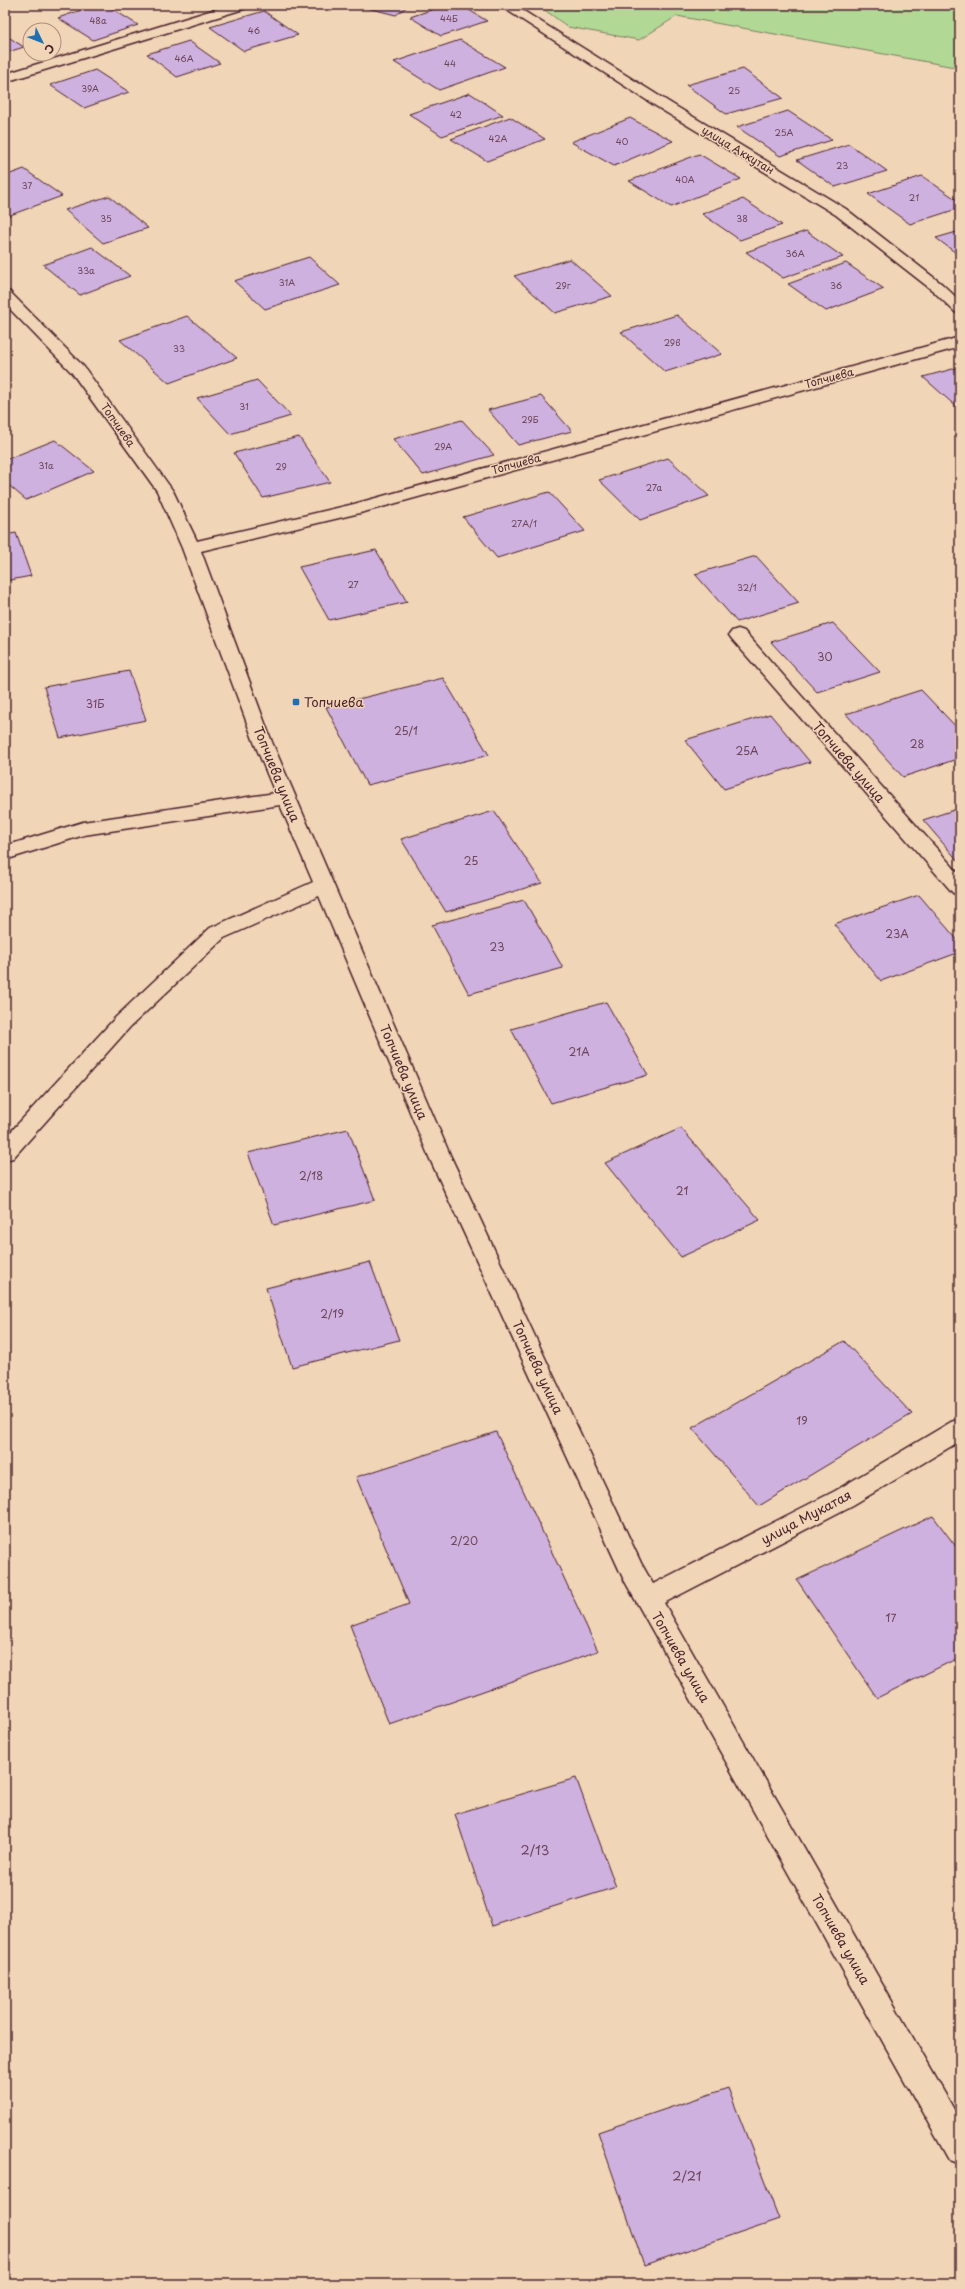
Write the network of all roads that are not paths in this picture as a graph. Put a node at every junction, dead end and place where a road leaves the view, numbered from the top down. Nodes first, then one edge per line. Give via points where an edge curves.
1 (242, 5) edge
2 (505, 5) edge
3 (5, 78) edge
4 (5, 295) edge
5 (960, 309) edge
6 (960, 342) edge
7 (191, 548) junction
8 (738, 636) dead end
9 (287, 798) junction
10 (5, 853) edge
11 (325, 885) junction
12 (960, 888) edge
13 (5, 1152) edge
14 (960, 1429) edge
15 (648, 1599) junction
16 (960, 2149) edge

1 - 3 street
2 - 5 street, улица Аккутан via 667,107 842,212 937,287
4 - 7 street, Топчиева via 78,370 165,491
6 - 7 street, Топчиева via 358,508
7 - 9 street, Топчиева улица via 263,742
8 - 12 street, Топчиева улица
9 - 10 street via 83,829
9 - 11 street, Топчиева улица
11 - 13 street via 217,933 123,1022
11 - 15 street, Топчиева улица via 440,1157 632,1570
14 - 15 street, улица Мукатая via 844,1498
15 - 16 street, Топчиева улица

